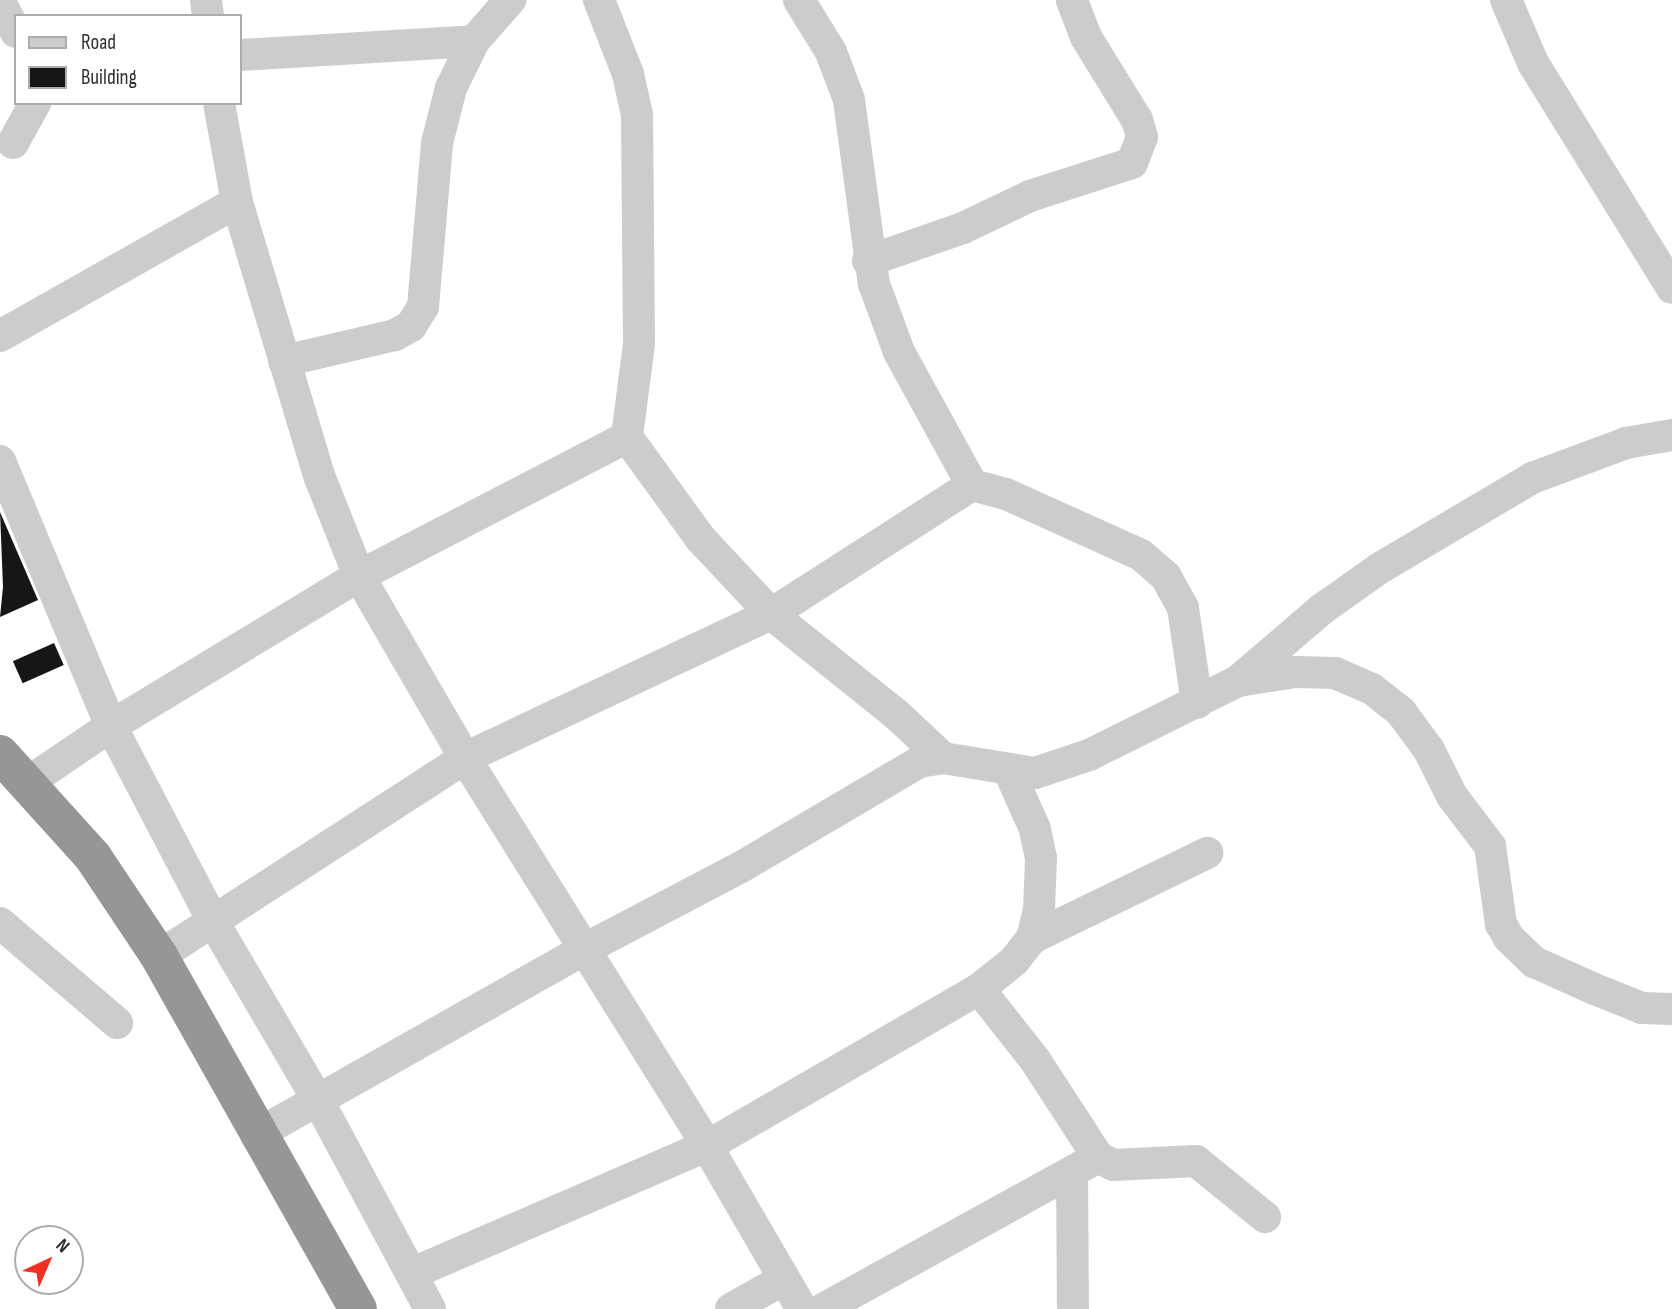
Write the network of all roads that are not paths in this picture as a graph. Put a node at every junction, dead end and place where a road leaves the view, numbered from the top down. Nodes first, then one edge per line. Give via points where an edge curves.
1 (510, 0) edge
2 (599, 0) edge
3 (799, 0) edge
4 (1072, 0) edge
5 (1506, 0) edge
6 (0, 2) edge
7 (14, 28) edge
8 (474, 41) junction
9 (242, 55) edge
10 (34, 105) edge
11 (219, 105) edge
12 (13, 143) dead end
13 (237, 202) junction
14 (868, 261) junction
15 (1672, 288) edge
16 (0, 336) edge
17 (284, 361) junction
18 (1672, 435) edge
19 (627, 437) junction
20 (0, 461) edge
21 (972, 485) junction
22 (359, 576) junction
23 (771, 614) junction
24 (1238, 681) junction
25 (1197, 703) junction
26 (110, 726) junction
27 (0, 754) edge
28 (464, 758) junction
29 (943, 758) junction
30 (1009, 771) junction
31 (27, 783) junction
32 (1207, 853) dead end
33 (0, 923) edge
34 (214, 923) junction
35 (1032, 938) junction
36 (581, 951) junction
37 (159, 956) junction
38 (979, 989) junction
39 (1672, 1009) edge
40 (117, 1023) dead end
41 (319, 1102) junction
42 (256, 1135) junction
43 (707, 1146) junction
44 (1085, 1165) junction
45 (1265, 1217) dead end
46 (413, 1273) junction
47 (784, 1279) junction
48 (358, 1309) edge
49 (430, 1309) edge
50 (731, 1309) edge
51 (802, 1309) edge
52 (823, 1309) edge
53 (1073, 1309) edge

1 - 8 street
2 - 19 street via 628,74 637,116 639,344
3 - 14 street via 831,52 849,100
4 - 14 street via 1086,37 1138,120 1143,137 1132,163 1030,196 964,228
5 - 15 street via 1533,63
6 - 7 street
8 - 9 street
8 - 17 street via 451,88 437,143 423,307 411,326 395,335
10 - 12 street
11 - 13 street
13 - 16 street
13 - 17 street
14 - 21 street via 900,352
17 - 22 street via 320,478
18 - 24 street via 1626,443 1532,478 1380,568 1322,609
19 - 22 street
19 - 23 street via 700,538
20 - 26 street
21 - 23 street
21 - 25 street via 1006,494 1141,555 1166,577 1183,608
22 - 26 street
22 - 28 street
23 - 28 street
23 - 29 street via 896,714
24 - 25 street
24 - 39 street via 1295,672 1335,673 1372,689 1401,712 1429,750 1452,796 1490,846 1501,923 1509,938 1534,962 1592,988 1642,1008
25 - 30 street via 1089,755 1035,773
26 - 31 street
26 - 34 street
27 - 31 highway
28 - 34 street
28 - 36 street
29 - 30 street
29 - 36 street via 919,762 741,867
30 - 35 street via 1035,829 1041,858 1039,910
31 - 37 highway via 93,857
32 - 35 street
33 - 40 street
34 - 37 street
34 - 41 street
35 - 38 street via 1014,961
36 - 41 street
36 - 43 street
37 - 42 highway
38 - 43 street
38 - 44 street via 1035,1060
41 - 42 street
41 - 46 street
42 - 48 highway
43 - 46 street
43 - 47 street
44 - 45 street via 1196,1161
44 - 52 street
44 - 53 street
46 - 49 street
47 - 50 street
47 - 51 street

